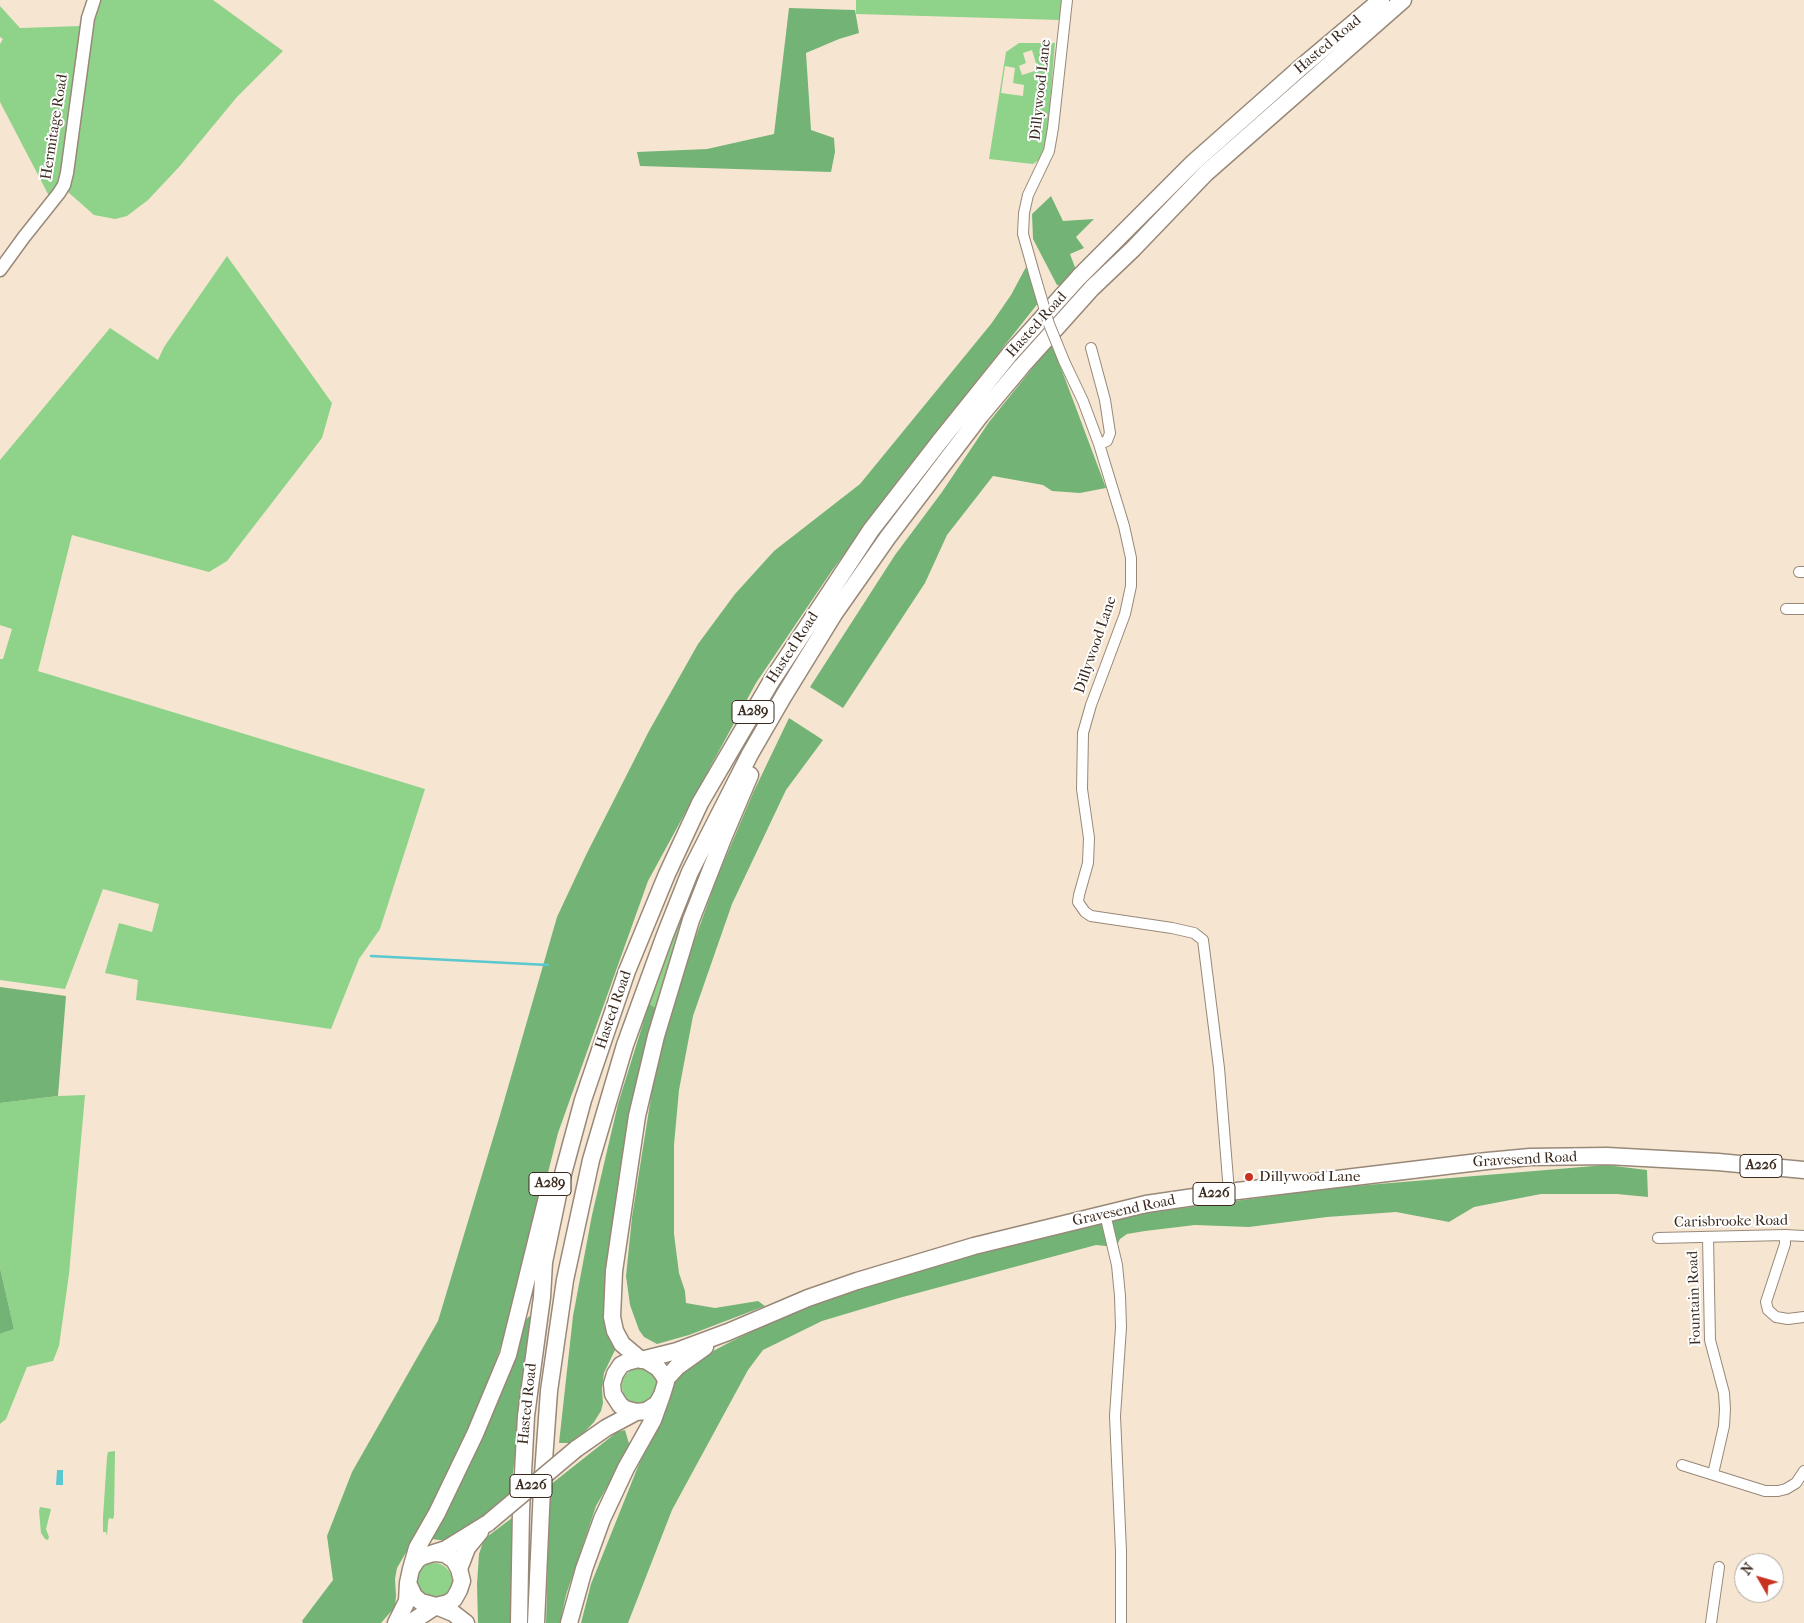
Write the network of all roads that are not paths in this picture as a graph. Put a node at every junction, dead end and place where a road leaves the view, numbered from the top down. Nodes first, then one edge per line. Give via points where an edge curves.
1 (94, 0) edge
2 (1067, 0) edge
3 (1381, 0) edge
4 (1403, 0) edge
5 (0, 270) edge
6 (1091, 348) dead end
7 (1099, 444) junction
8 (1786, 609) dead end
9 (1804, 609) edge
10 (783, 697) junction
11 (700, 803) junction
12 (1804, 1170) edge
13 (1229, 1192) junction
14 (1105, 1214) junction
15 (1785, 1235) junction
16 (1804, 1236) edge
17 (1708, 1237) junction
18 (1658, 1238) dead end
19 (1804, 1317) edge
20 (728, 1332) junction
21 (641, 1360) junction
22 (664, 1387) junction
23 (613, 1394) junction
24 (636, 1412) junction
25 (576, 1450) junction
26 (1682, 1465) dead end
27 (1804, 1471) edge
28 (1713, 1474) junction
29 (488, 1523) junction
30 (434, 1553) junction
31 (1719, 1567) dead end
32 (459, 1569) junction
33 (410, 1576) junction
34 (436, 1606) junction
35 (396, 1623) edge
36 (410, 1623) edge
37 (466, 1623) edge
38 (519, 1623) edge
39 (536, 1623) edge
40 (569, 1623) edge
41 (1121, 1623) edge
42 (1711, 1623) edge

1 - 5 street, Hermitage Road via 88,18 64,185
2 - 7 street, Dillywood Lane, bridge via 1054,128 1049,151 1028,195 1024,234 1051,329
3 - 11 main road, Hasted Road / A289 via 1194,162 1079,277 1009,355 871,530 772,680
4 - 10 main road, Hasted Road / A289 via 1206,173 1092,288 1022,366 888,537 834,614
6 - 7 street via 1106,400 1110,433 1107,441
7 - 13 street, Dillywood Lane via 1124,526 1131,558 1131,586 1125,614 1082,733 1082,789 1089,838 1088,863 1078,902 1091,916 1192,932 1203,940 1219,1068
8 - 9 street
10 - 21 main road, A289 via 691,920 656,1036 637,1116 614,1271 612,1317 622,1344
10 - 39 main road, Hasted Road / A289 via 690,872 636,1010 599,1130 571,1248 553,1359 542,1480
11 - 33 main road, A289 via 657,878 607,1003 560,1145 508,1355 476,1434 417,1548
11 - 38 main road, Hasted Road / A289 via 626,972 583,1100 558,1194 544,1262 526,1416
12 - 13 main road, Gravesend Road / A226 via 1607,1156 1530,1157
13 - 14 main road, Gravesend Road / A226 via 1146,1204
14 - 20 main road, Gravesend Road / A226 via 974,1246 857,1281
14 - 41 street via 1118,1265 1121,1327 1116,1416
15 - 16 street, Carisbrooke Road
15 - 17 street, Carisbrooke Road
15 - 19 street via 1766,1302 1768,1310 1776,1317
17 - 18 street, Carisbrooke Road
17 - 28 street, Fountain Road via 1710,1340 1725,1409
20 - 21 main road, Gravesend Road / A226
20 - 22 main road, Gravesend Road / A226 via 677,1366
21 - 22 main road via 658,1368
21 - 23 main road via 627,1362 619,1368 612,1382
22 - 24 main road via 652,1408
22 - 40 main road via 653,1420 602,1519
23 - 24 main road via 622,1408
23 - 25 main road, A226 via 604,1421
24 - 25 main road, A226 via 606,1428
25 - 29 main road, A226, bridge
26 - 28 street
27 - 28 street via 1796,1483 1786,1489 1765,1492
29 - 30 main road, A226
29 - 32 main road, A226 via 469,1545
30 - 32 main road via 445,1554
30 - 33 main road via 421,1557
31 - 42 street
32 - 34 main road via 462,1581 454,1599
33 - 34 main road via 414,1596 421,1602
33 - 35 main road via 407,1601
34 - 36 main road
34 - 37 main road

